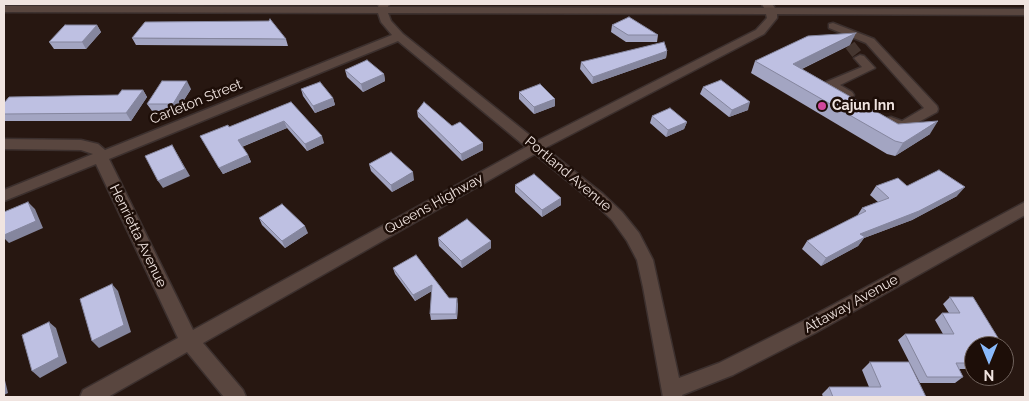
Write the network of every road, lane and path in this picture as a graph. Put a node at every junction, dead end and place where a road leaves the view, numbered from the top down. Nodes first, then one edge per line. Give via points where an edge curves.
1 (159, 7) edge
2 (383, 7) edge
3 (769, 8) edge
4 (4, 9) edge
5 (821, 12) junction
6 (1025, 12) edge
7 (833, 26) junction
8 (399, 36) junction
9 (850, 45) tunnel mouth
10 (860, 58) tunnel mouth
11 (869, 68) junction
12 (896, 70) junction
13 (862, 104) edge
14 (878, 113) edge
15 (4, 144) edge
16 (536, 147) junction
17 (101, 156) junction
18 (4, 196) edge
19 (1025, 208) edge
20 (189, 341) junction
21 (672, 393) edge
22 (90, 397) edge
23 (236, 397) edge

1 - 2 street
1 - 4 street
2 - 3 street
2 - 8 street, Portland Avenue via 386,22
3 - 5 street
3 - 16 street, Queens Highway via 770,23 760,32
5 - 6 street
5 - 7 street
7 - 9 street
7 - 12 street via 870,41
8 - 16 street, Portland Avenue
8 - 17 street, Carleton Street
10 - 11 street
11 - 12 street
11 - 13 street via 830,85
12 - 14 street via 932,109 902,127
15 - 17 street via 81,145 92,147
16 - 20 street, Queens Highway
16 - 21 street, Portland Avenue via 598,198 633,237 645,260 652,287
17 - 18 street, Carleton Street
17 - 20 street, Henrietta Avenue
19 - 21 street, Attaway Avenue via 809,327
20 - 22 street, Queens Highway
20 - 23 street, Henrietta Avenue

